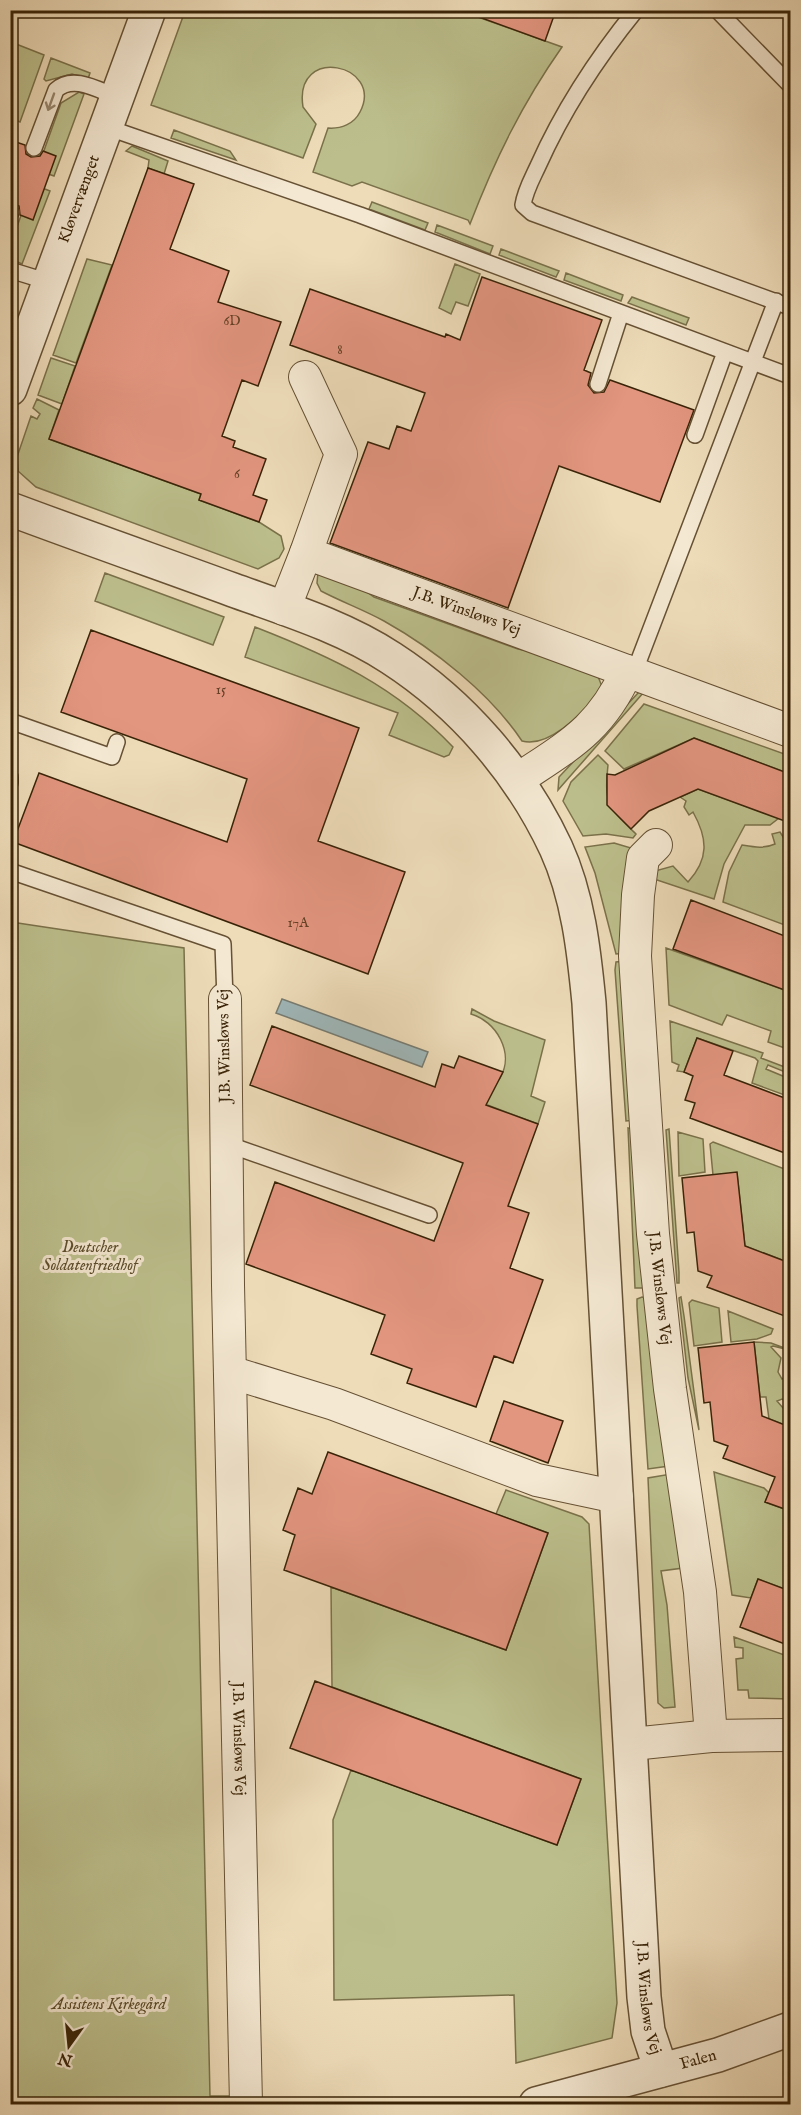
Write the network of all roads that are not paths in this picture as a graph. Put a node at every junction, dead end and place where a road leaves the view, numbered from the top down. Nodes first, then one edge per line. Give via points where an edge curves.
1 (149, 10) edge
2 (636, 10) edge
3 (717, 10) edge
4 (790, 85) edge
5 (117, 96) junction
6 (106, 127) junction
7 (34, 148) dead end
8 (10, 270) edge
9 (50, 282) junction
10 (783, 304) edge
11 (621, 313) junction
12 (725, 352) junction
13 (753, 363) junction
14 (790, 376) edge
15 (305, 377) dead end
16 (598, 384) dead end
17 (10, 389) edge
18 (695, 435) dead end
19 (10, 510) edge
20 (306, 553) junction
21 (284, 609) junction
22 (631, 672) junction
23 (10, 721) edge
24 (790, 731) edge
25 (117, 742) dead end
26 (10, 777) edge
27 (517, 780) junction
28 (10, 783) edge
29 (656, 845) dead end
30 (10, 871) edge
31 (225, 999) joint
32 (227, 1144) junction
33 (429, 1215) dead end
34 (230, 1372) junction
35 (617, 1497) junction
36 (790, 1735) edge
37 (711, 1736) junction
38 (632, 1744) junction
39 (790, 2029) edge
40 (661, 2070) junction
41 (246, 2104) edge
42 (536, 2104) edge

1 - 5 street, Kløvervænget
2 - 10 lane via 572,101 544,153 523,205 532,213
3 - 4 lane
5 - 6 street, Kløvervænget
5 -> 7 lane via 73,81 63,83 56,90
6 - 9 street, Kløvervænget
6 - 11 lane via 360,215
8 - 9 lane
9 - 17 street, Kløvervænget
10 - 13 lane
11 - 12 lane
11 - 16 lane
12 - 13 lane
12 - 18 lane
13 - 14 lane
13 - 22 lane
15 - 20 street via 342,454
19 - 21 street, J.B. Winsløws Vej
20 - 21 street
20 - 22 street, J.B. Winsløws Vej
21 - 27 street, J.B. Winsløws Vej via 336,629 391,657 483,735
22 - 24 street, J.B. Winsløws Vej
22 - 27 street via 591,727
23 - 25 lane via 112,757
26 - 28 lane
27 - 35 street, J.B. Winsløws Vej via 556,848 583,944
29 - 37 street, J.B. Winsløws Vej via 643,858 635,956 654,1234 670,1389 700,1592
30 - 31 lane, J.B. Winsløws Vej via 222,944
31 - 32 street, J.B. Winsløws Vej
32 - 33 lane
32 - 34 street, J.B. Winsløws Vej
34 - 35 street via 334,1404 537,1480
34 - 41 street, J.B. Winsløws Vej
35 - 38 street, J.B. Winsløws Vej
36 - 37 street
37 - 38 street
38 - 40 street, J.B. Winsløws Vej via 644,2002 648,2031
39 - 40 street, Falen
40 - 42 street, Falen

